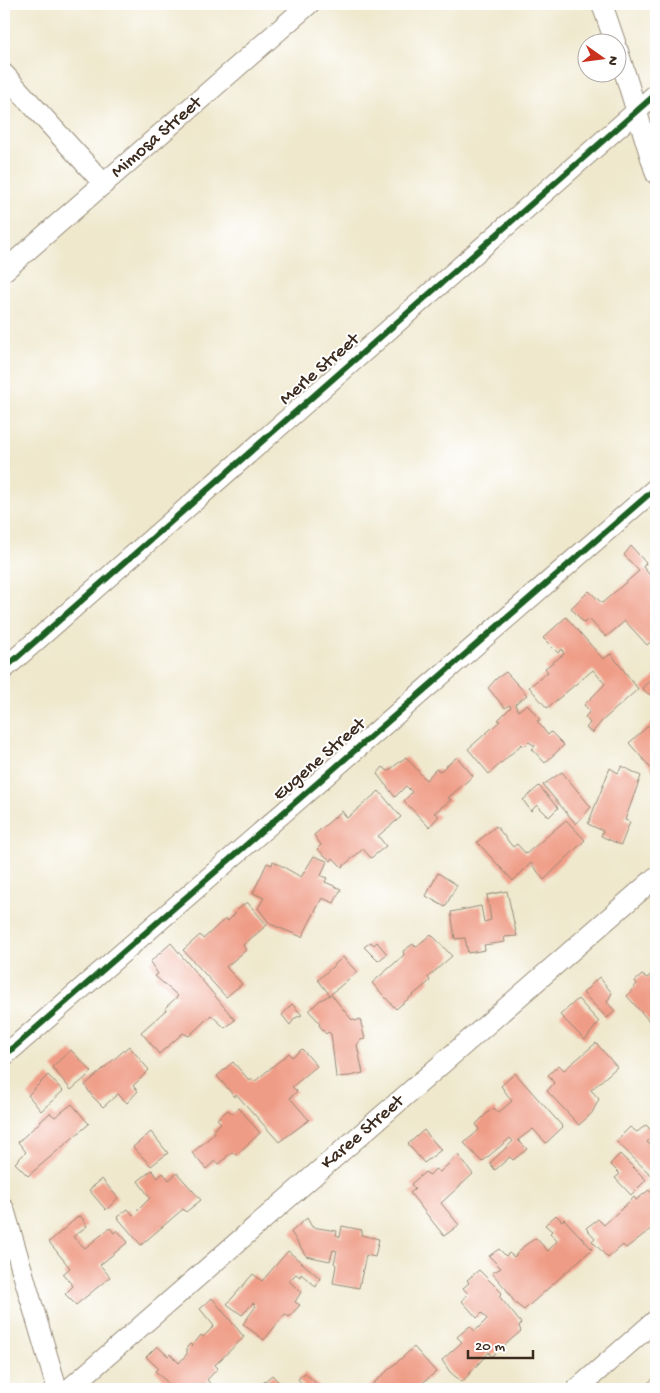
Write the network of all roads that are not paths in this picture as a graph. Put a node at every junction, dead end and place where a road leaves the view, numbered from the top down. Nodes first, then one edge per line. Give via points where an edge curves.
1 (309, 4) edge
2 (602, 4) edge
3 (612, 32) edge
4 (4, 74) edge
5 (628, 82) edge
6 (656, 94) edge
7 (637, 111) junction
8 (656, 174) edge
9 (104, 184) junction
10 (4, 271) edge
11 (656, 488) edge
12 (4, 669) edge
13 (656, 877) edge
14 (4, 1056) edge
15 (4, 1209) edge
16 (656, 1320) edge
17 (57, 1389) edge
18 (69, 1389) edge
19 (577, 1389) edge

1 - 9 street, Mimosa Street
2 - 3 street
4 - 9 street
5 - 7 street
6 - 7 street, Merle Street
7 - 8 street
7 - 12 street, Merle Street
9 - 10 street, Mimosa Street
11 - 14 street, Eugene Street
13 - 18 street, Karee Street
15 - 17 street
16 - 19 street

